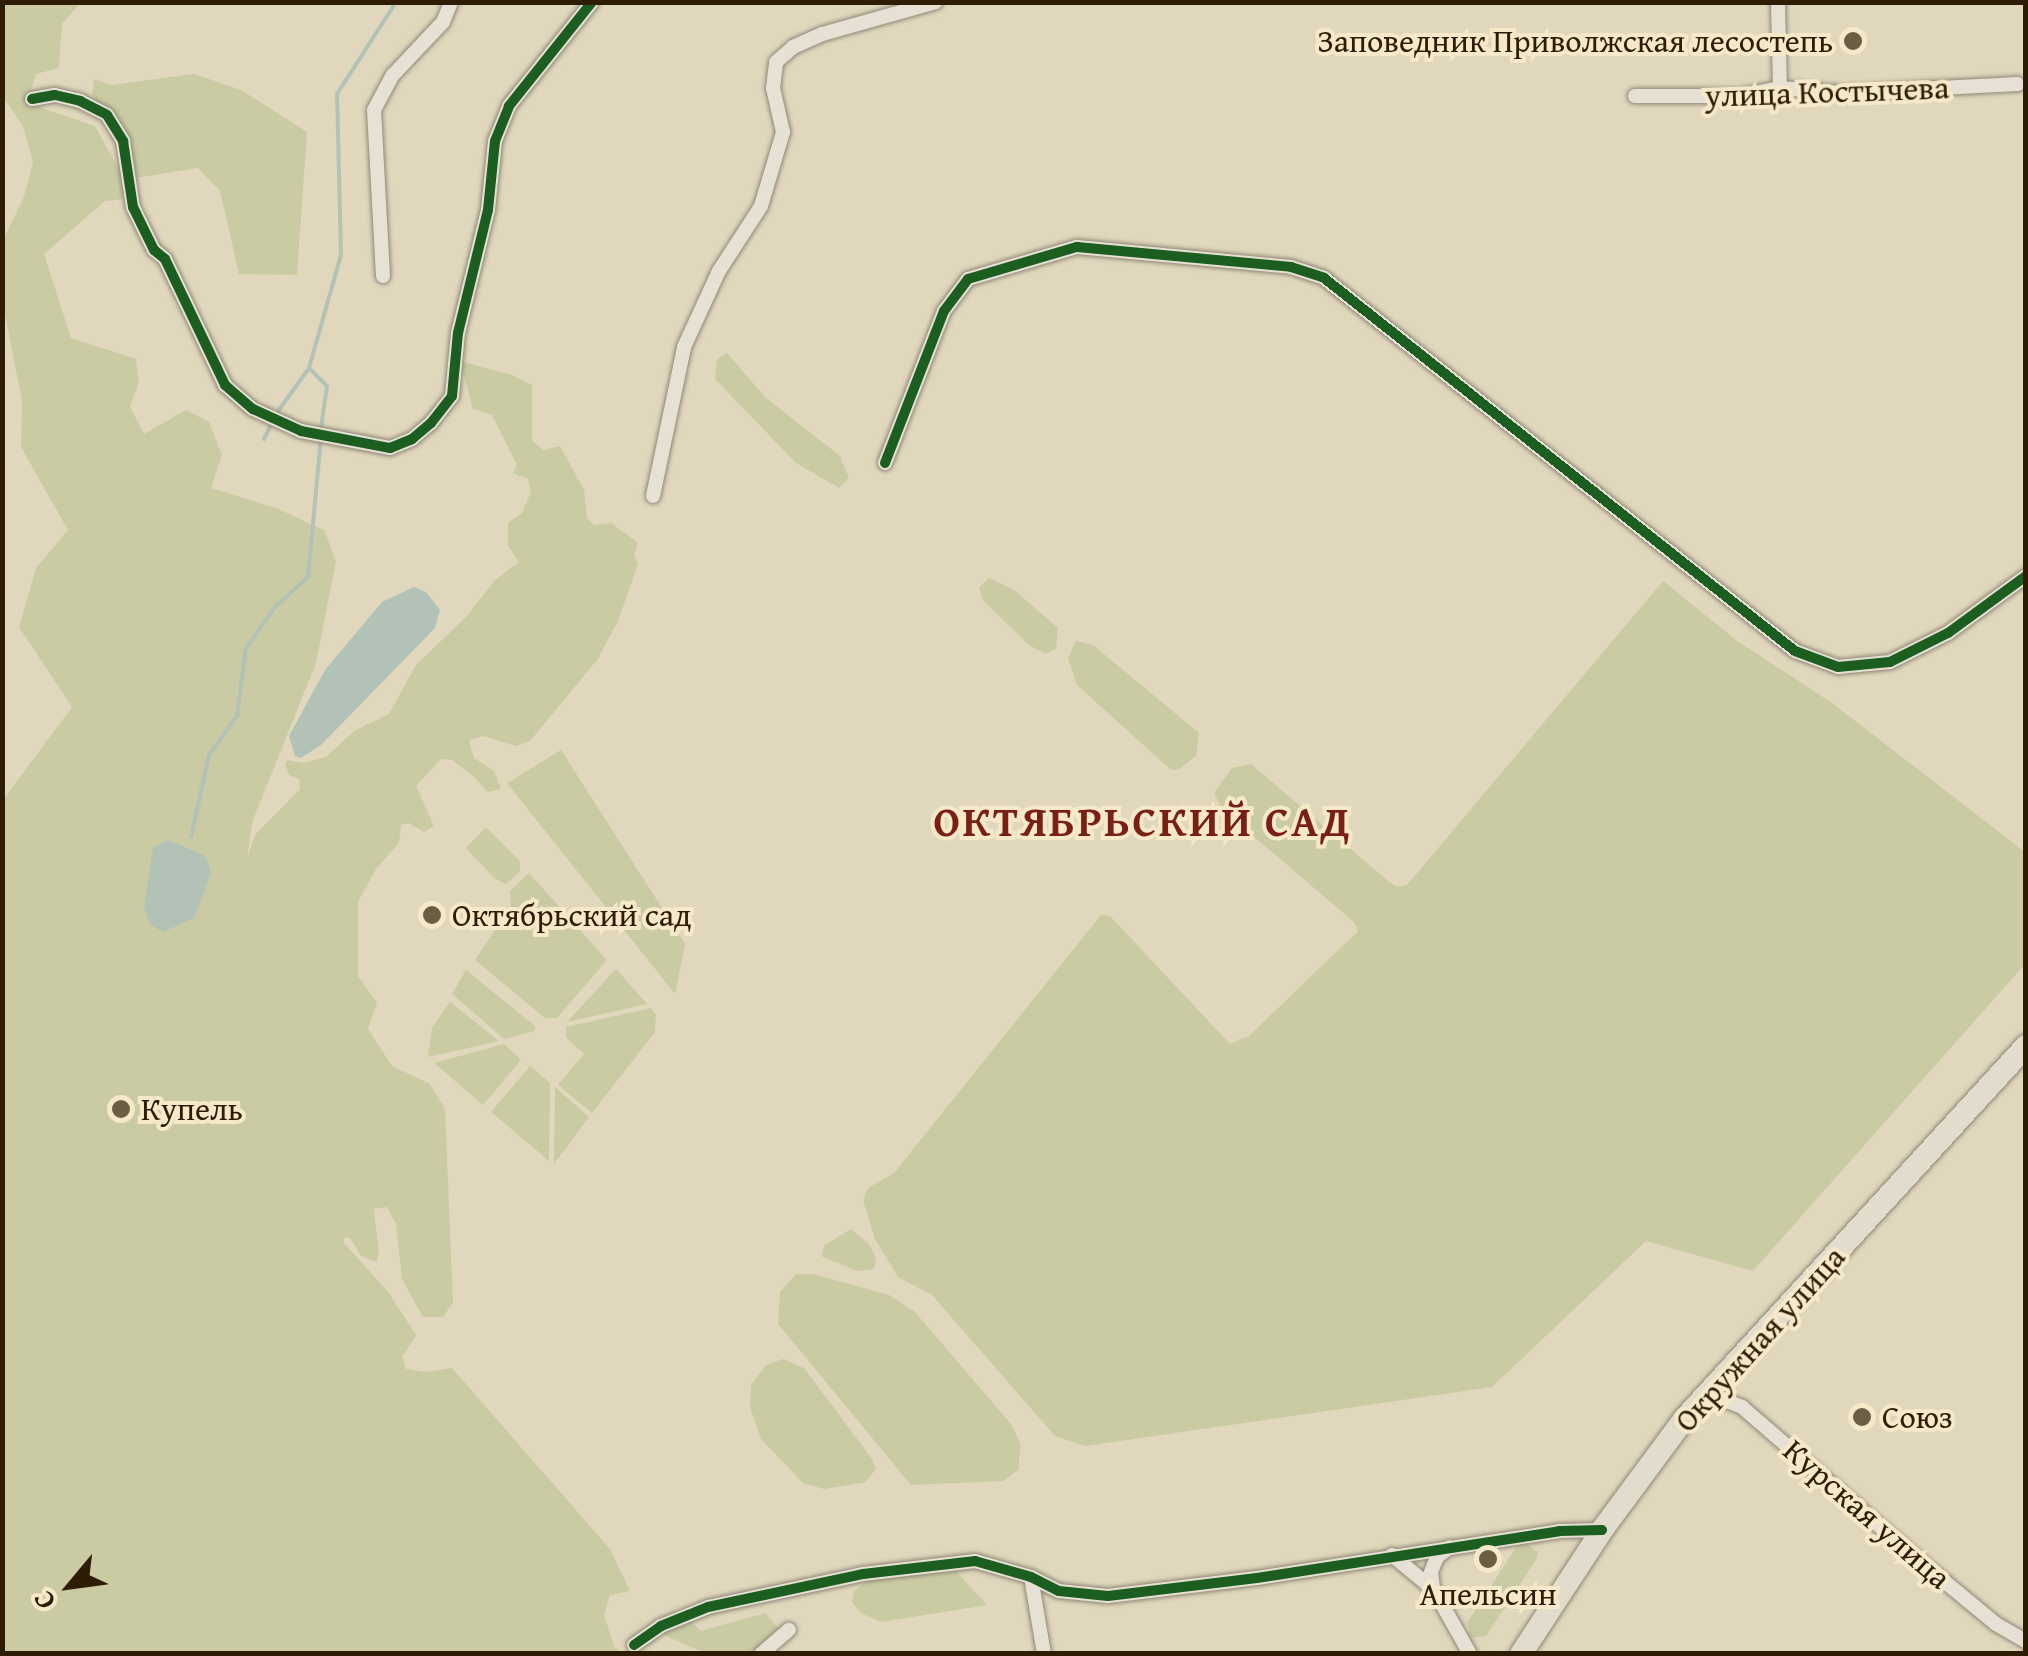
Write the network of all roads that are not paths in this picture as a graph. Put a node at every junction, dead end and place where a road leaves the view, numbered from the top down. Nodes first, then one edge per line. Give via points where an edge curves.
1 (451, 2) edge
2 (592, 2) edge
3 (936, 2) edge
4 (1778, 2) edge
5 (2018, 84) dead end
6 (1780, 88) junction
7 (1636, 96) dead end
8 (32, 99) dead end
9 (383, 276) dead end
10 (885, 464) dead end
11 (653, 496) dead end
12 (2026, 576) edge
13 (2026, 1046) edge
14 (1706, 1393) junction
15 (1602, 1530) junction
16 (1450, 1547) junction
17 (1392, 1556) junction
18 (1031, 1578) junction
19 (1434, 1590) junction
20 (789, 1630) dead end
21 (2026, 1641) edge
22 (634, 1645) dead end
23 (761, 1654) edge
24 (1044, 1654) edge
25 (1470, 1654) edge
26 (1521, 1654) edge

1 - 9 street via 374,110
2 - 8 street via 509,106 494,141 488,210 458,333 452,396 431,424 390,448 301,430 253,409 225,384 134,207 123,141 107,115 55,95
3 - 11 street via 822,34 776,62 773,88 784,132 761,206 719,271 684,347
4 - 6 street
5 - 6 street, улица Костычева via 1842,93
6 - 7 street, улица Костычева via 1740,96
10 - 12 street via 944,311 968,279 1077,247 1272,265 1324,278 1794,651 1838,667 1890,662 1948,633
13 - 14 main road, Окружная улица
14 - 15 main road, Окружная улица
14 - 21 street, Курская улица via 1742,1407 1954,1590
15 - 16 street
15 - 26 main road, Окружная улица
16 - 17 street
16 - 19 street via 1431,1572
17 - 18 street via 1108,1596 1059,1592
17 - 19 street
18 - 22 street via 975,1560 862,1574 708,1607
18 - 24 street
19 - 25 street
20 - 23 street

